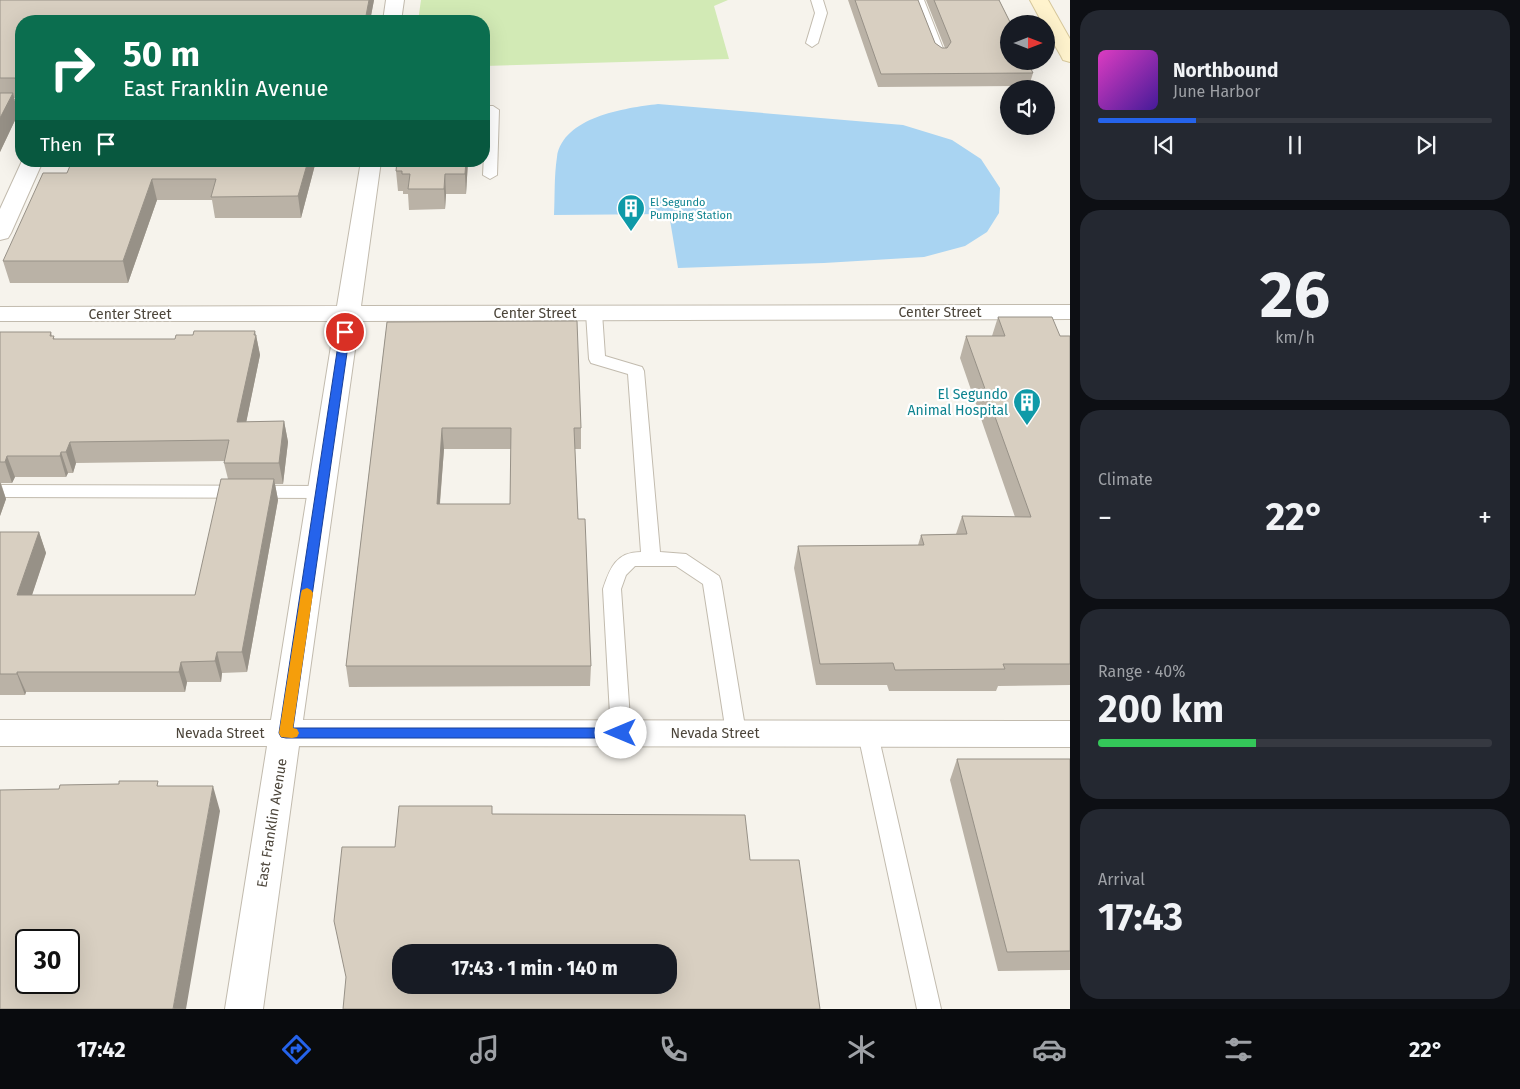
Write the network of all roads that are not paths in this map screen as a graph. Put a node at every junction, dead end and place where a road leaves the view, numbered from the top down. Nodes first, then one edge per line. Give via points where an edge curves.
1 (395, 0) edge
2 (817, 0) edge
3 (918, 0) edge
4 (1039, 0) edge
5 (393, 15) edge
6 (812, 43) dead end
7 (940, 56) edge
8 (1070, 56) edge
9 (0, 106) edge
10 (15, 106) edge
11 (490, 110) edge
12 (30, 167) edge
13 (370, 167) edge
14 (490, 175) dead end
15 (0, 233) edge
16 (1070, 312) edge
17 (348, 313) junction
18 (594, 313) junction
19 (0, 314) edge
20 (0, 491) edge
21 (322, 492) junction
22 (651, 559) junction
23 (0, 733) edge
24 (286, 733) junction
25 (621, 733) junction
26 (736, 733) junction
27 (868, 734) junction
28 (1070, 734) edge
29 (244, 1009) edge
30 (929, 1009) edge

1 - 5 street
2 - 6 lane via 821,13
3 - 7 lane
4 - 8 main road
9 - 10 street
11 - 14 lane via 493,110
12 - 15 street
13 - 17 street, East Franklin Avenue
16 - 18 street, Center Street
17 - 18 street, Center Street
17 - 19 street, Center Street
17 - 21 street, East Franklin Avenue
18 - 22 lane via 597,359 636,371
20 - 21 lane
21 - 24 street, East Franklin Avenue
22 - 25 lane via 631,559 618,572 612,589
22 - 26 lane via 680,559 712,581
23 - 24 street, Nevada Street
24 - 25 street, Nevada Street
24 - 29 street, East Franklin Avenue
25 - 26 street, Nevada Street
26 - 27 street, Nevada Street
27 - 28 street, Nevada Street
27 - 30 lane

